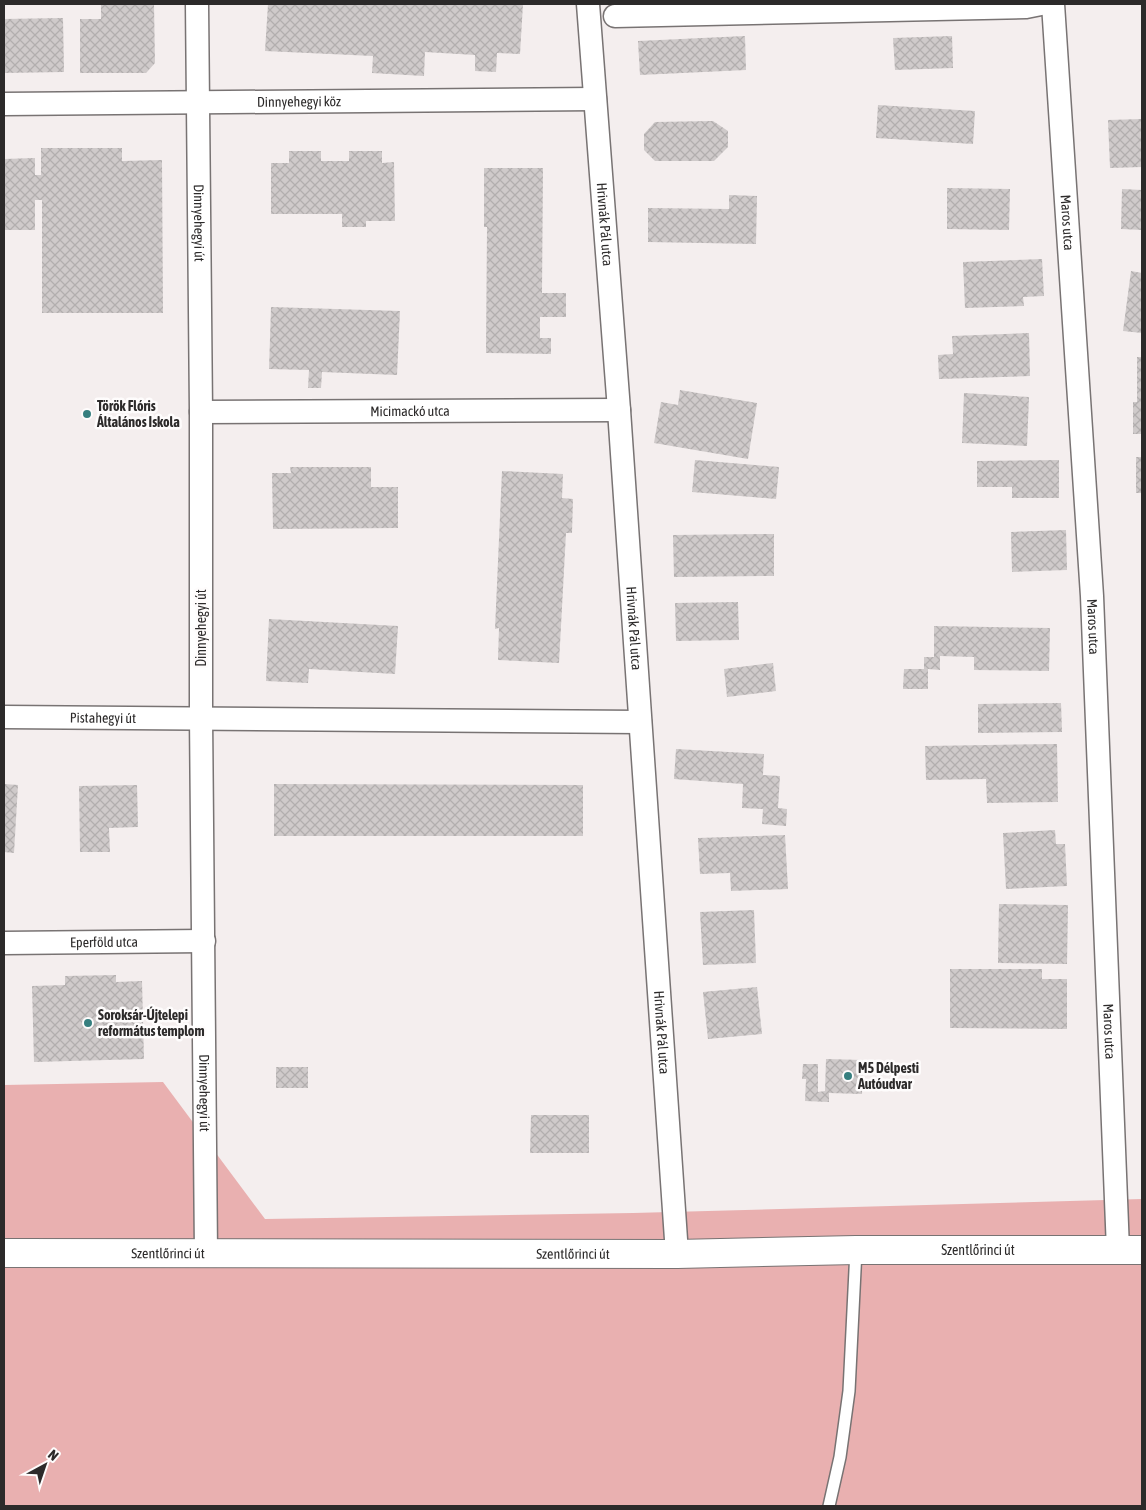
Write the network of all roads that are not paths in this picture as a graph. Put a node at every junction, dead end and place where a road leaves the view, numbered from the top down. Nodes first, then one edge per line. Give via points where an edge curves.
1 (197, 4) edge
2 (588, 4) edge
3 (1042, 4) edge
4 (1053, 4) edge
5 (615, 16) dead end
6 (595, 99) junction
7 (198, 101) junction
8 (4, 104) edge
9 (619, 410) junction
10 (201, 412) junction
11 (4, 717) edge
12 (201, 717) junction
13 (640, 722) junction
14 (204, 940) junction
15 (4, 943) edge
16 (856, 1250) junction
17 (1130, 1250) edge
18 (4, 1253) edge
19 (206, 1253) junction
20 (677, 1254) junction
21 (829, 1506) edge

1 - 7 street, Dinnyehegyi út
2 - 6 street, Hrivnák Pál utca
3 - 5 street via 1026,7
4 - 17 street, Maros utca
6 - 7 street, Dinnyehegyi köz
6 - 9 street, Hrivnák Pál utca
7 - 8 street, Dinnyehegyi köz
7 - 10 street, Dinnyehegyi út
9 - 10 street, Micimackó utca
9 - 13 street, Hrivnák Pál utca
10 - 12 street, Dinnyehegyi út
11 - 12 street, Pistahegyi út
12 - 13 street, Pistahegyi út
12 - 14 street, Dinnyehegyi út
13 - 20 street, Hrivnák Pál utca
14 - 15 street, Eperföld utca
14 - 19 street, Dinnyehegyi út
16 - 17 main road, Szentlőrinci út
16 - 20 main road, Szentlőrinci út
16 - 21 lane via 849,1391
18 - 19 main road, Szentlőrinci út
19 - 20 main road, Szentlőrinci út

